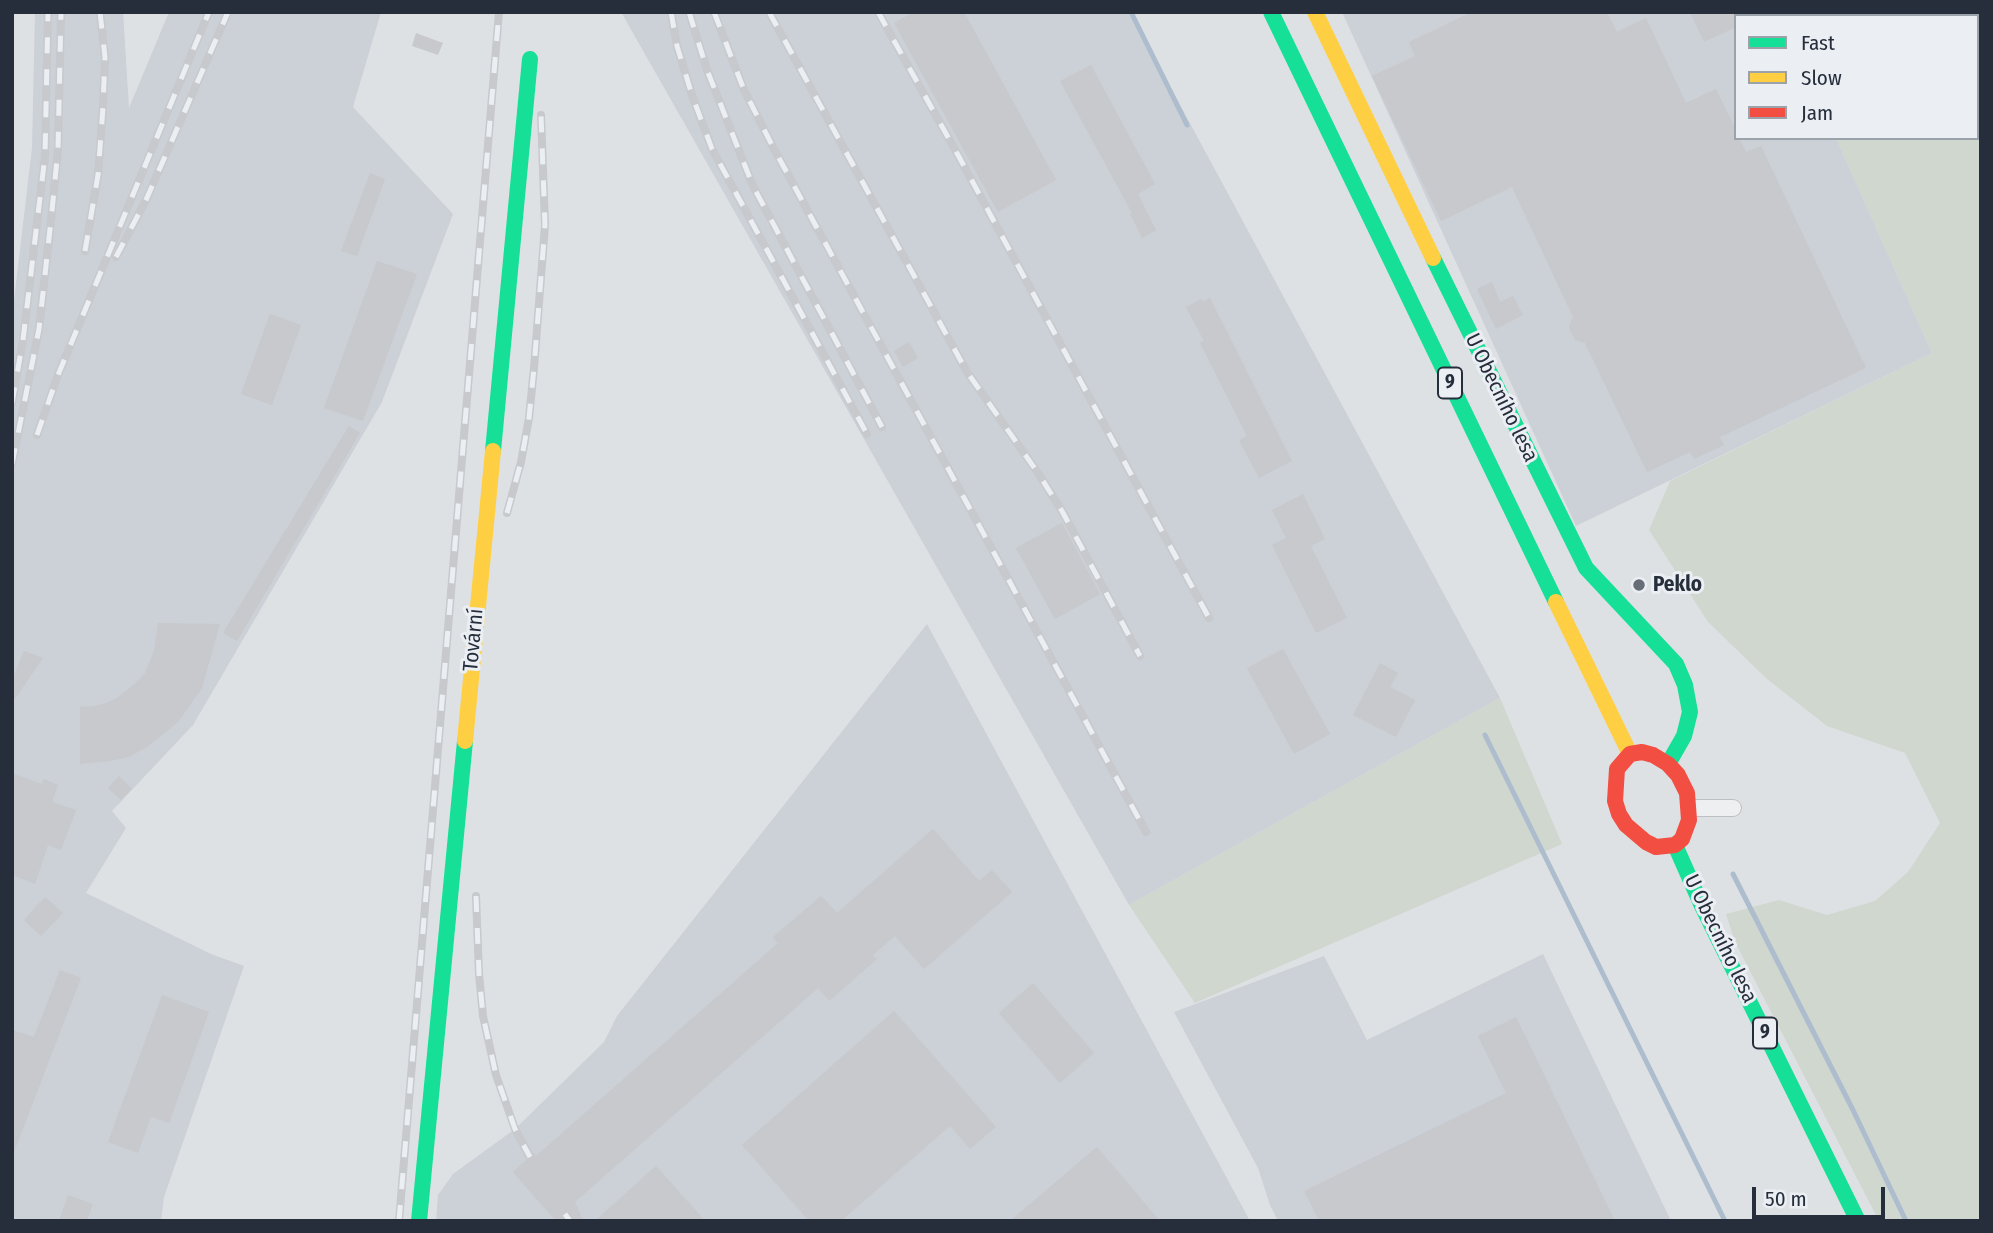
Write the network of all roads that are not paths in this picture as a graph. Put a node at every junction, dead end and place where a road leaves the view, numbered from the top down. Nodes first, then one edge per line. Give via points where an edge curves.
1 (1271, 12) edge
2 (1315, 12) edge
3 (530, 58) dead end
4 (1630, 754) junction
5 (1668, 764) junction
6 (1690, 808) junction
7 (1733, 808) dead end
8 (1675, 845) junction
9 (419, 1221) edge
10 (1858, 1221) edge

1 - 4 street, U Obecního lesa / 9
2 - 5 street, U Obecního lesa via 1586,568 1675,664 1685,685 1689,712 1684,736
3 - 9 street, Tovární
4 - 5 street via 1642,752
4 - 8 street via 1616,769 1614,779 1619,814 1646,842 1656,847
5 - 6 street via 1687,793
6 - 7 street
6 - 8 street via 1687,829
8 - 10 street, U Obecního lesa / 9

